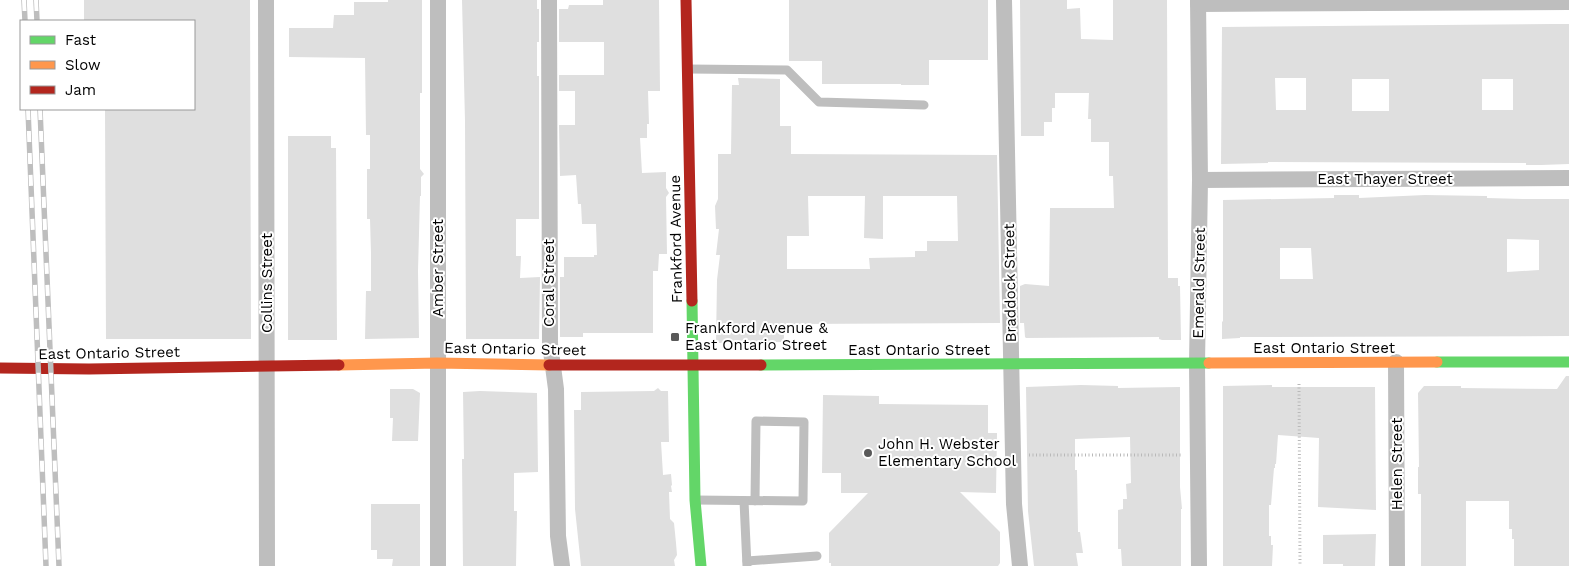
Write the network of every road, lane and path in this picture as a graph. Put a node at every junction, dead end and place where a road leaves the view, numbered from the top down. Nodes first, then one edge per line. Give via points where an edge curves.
1 (266, 0) edge
2 (438, 0) edge
3 (549, 0) edge
4 (686, 0) edge
5 (1004, 0) edge
6 (1198, 2) edge
7 (1569, 2) edge
8 (687, 68) junction
9 (924, 105) dead end
10 (1569, 178) edge
11 (1200, 180) junction
12 (1396, 362) junction
13 (1569, 362) edge
14 (438, 363) junction
15 (1299, 363) junction
16 (1011, 364) junction
17 (1197, 364) junction
18 (267, 365) junction
19 (552, 365) junction
20 (694, 365) junction
21 (0, 368) edge
22 (1013, 455) junction
23 (1199, 455) junction
24 (695, 500) junction
25 (744, 501) junction
26 (755, 501) junction
27 (817, 556) dead end
28 (747, 564) edge
29 (267, 566) edge
30 (438, 566) edge
31 (562, 566) edge
32 (702, 566) edge
33 (1020, 566) edge
34 (1199, 566) edge
35 (1300, 566) edge
36 (1397, 566) edge

1 - 18 street, Collins Street
2 - 14 street, Amber Street
3 - 19 street, Coral Street
4 - 8 street, Frankford Avenue
5 - 16 street, Braddock Street
6 - 7 street
6 - 11 street, Emerald Street
8 - 9 lane via 787,70 819,102
8 - 20 street, Frankford Avenue
10 - 11 street, East Thayer Street
11 - 17 street, Emerald Street
12 - 13 street, East Ontario Street
12 - 15 street, East Ontario Street
12 - 36 street, Helen Street
14 - 18 street, East Ontario Street
14 - 19 street, East Ontario Street
14 - 30 street, Amber Street
15 - 17 street, East Ontario Street
15 - 35 path
16 - 17 street, East Ontario Street
16 - 20 street, East Ontario Street
16 - 22 street, Braddock Street
17 - 23 street, Emerald Street
18 - 21 street, East Ontario Street
18 - 29 street, Collins Street
19 - 20 street, East Ontario Street
19 - 31 street, Coral Street via 556,389 558,536
20 - 24 street, Frankford Avenue
22 - 23 path
22 - 33 street, Braddock Street
23 - 34 street, Emerald Street
24 - 25 lane
24 - 32 street, Frankford Avenue
25 - 26 lane
25 - 28 lane
26 - 26 lane via 803,502 804,422 756,421
27 - 28 lane

